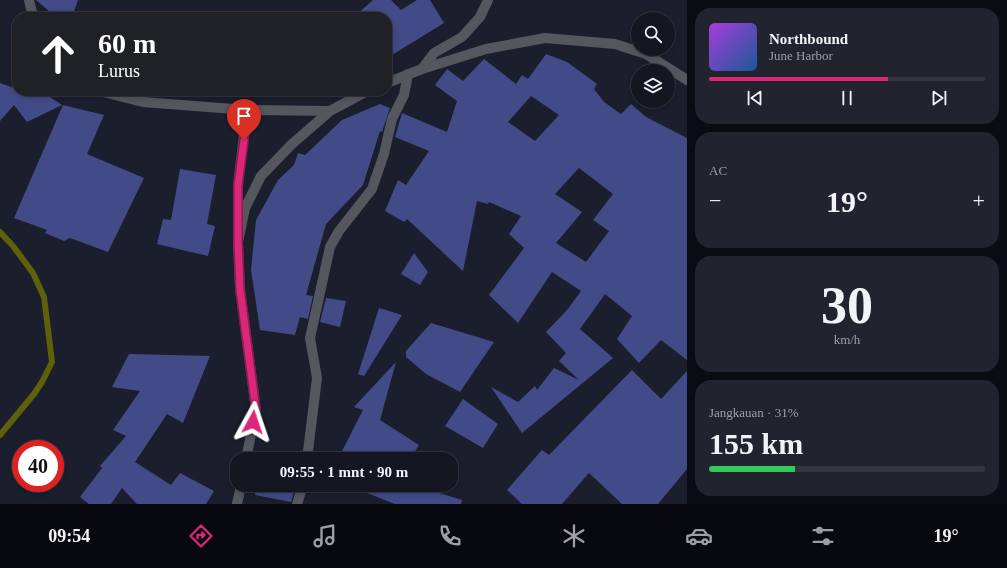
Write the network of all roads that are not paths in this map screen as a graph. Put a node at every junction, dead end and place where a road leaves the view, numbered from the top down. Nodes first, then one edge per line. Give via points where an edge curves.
1 (29, 0) edge
2 (488, 0) edge
3 (32, 12) edge
4 (422, 69) junction
5 (408, 74) junction
6 (687, 80) edge
7 (392, 81) edge
8 (119, 96) edge
9 (358, 96) edge
10 (247, 110) junction
11 (330, 111) junction
12 (238, 242) junction
13 (247, 452) edge
14 (308, 452) edge
15 (240, 492) edge
16 (301, 492) edge
17 (237, 504) edge
18 (297, 504) edge

1 - 3 street
2 - 4 street via 480,17 462,37 434,53
4 - 5 street
4 - 6 street via 486,49 545,38 615,44 646,54
5 - 7 street
5 - 14 street via 404,96 392,119 372,189 339,231 330,247 310,338 317,378
8 - 10 street via 143,102
9 - 11 street
10 - 11 street
10 - 12 street via 238,185
11 - 12 street via 292,144 261,176 246,208
12 - 13 street via 240,289 256,410
15 - 17 street
16 - 18 street

